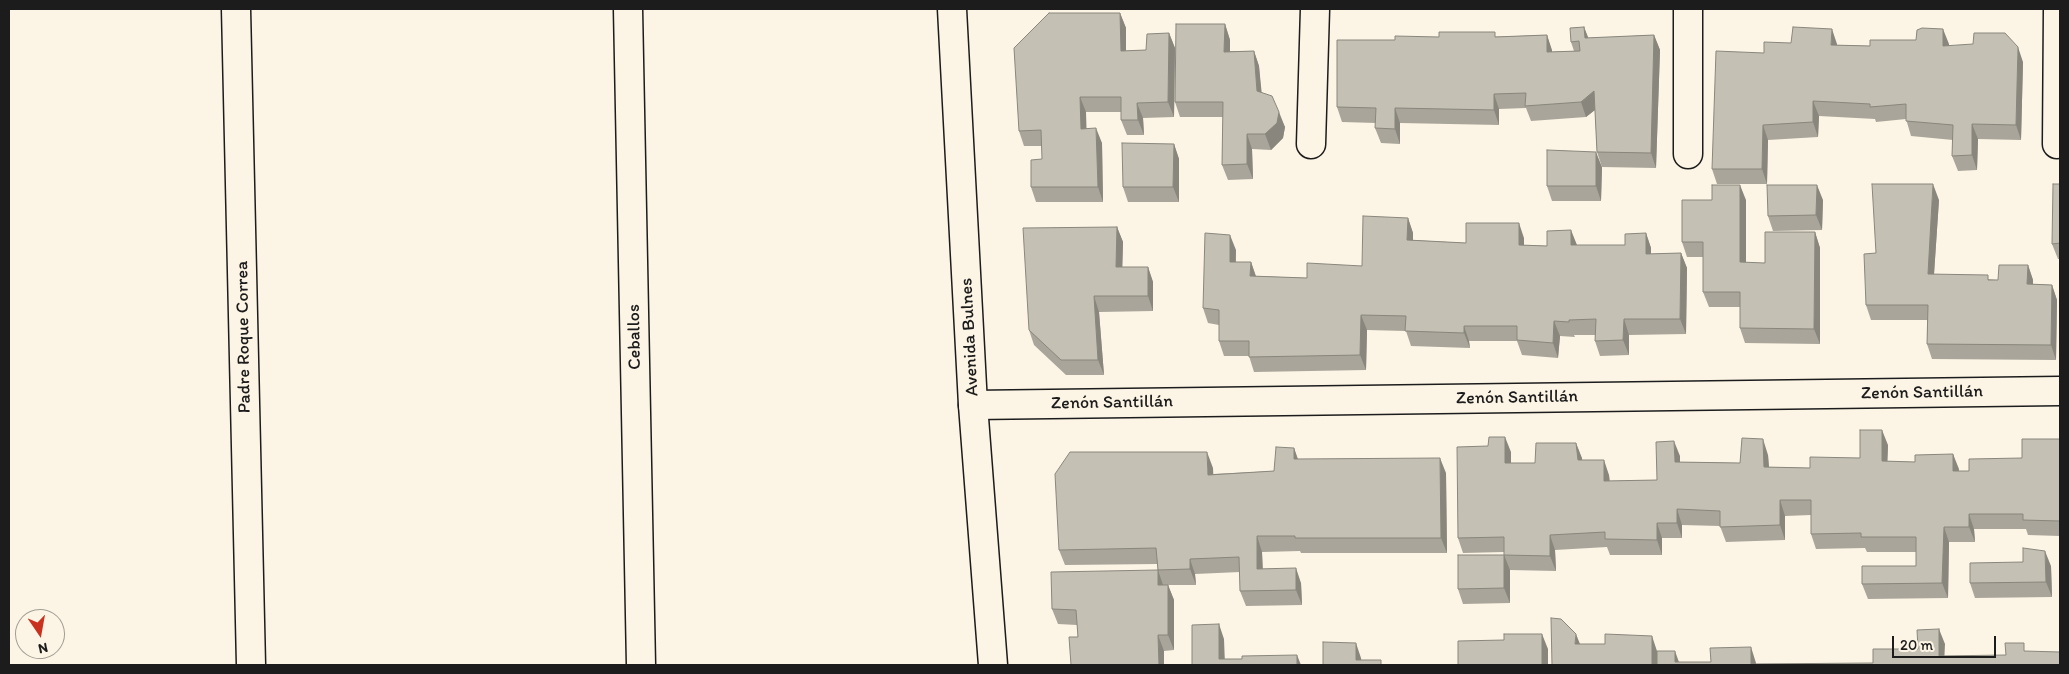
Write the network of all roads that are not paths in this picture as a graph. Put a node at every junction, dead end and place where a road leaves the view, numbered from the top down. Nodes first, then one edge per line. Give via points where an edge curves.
1 (236, 9) edge
2 (628, 9) edge
3 (952, 9) edge
4 (1315, 9) edge
5 (1688, 9) edge
6 (2058, 9) edge
7 (1311, 144) dead end
8 (2057, 144) dead end
9 (1688, 154) dead end
10 (2060, 391) edge
11 (973, 405) junction
12 (251, 665) edge
13 (641, 665) edge
14 (994, 665) edge

1 - 12 street, Padre Roque Correa
2 - 13 street, Ceballos
3 - 11 street, Avenida Bulnes
4 - 7 street
5 - 9 street
6 - 8 street
10 - 11 street, Zenón Santillán
11 - 14 street, Avenida Bulnes

